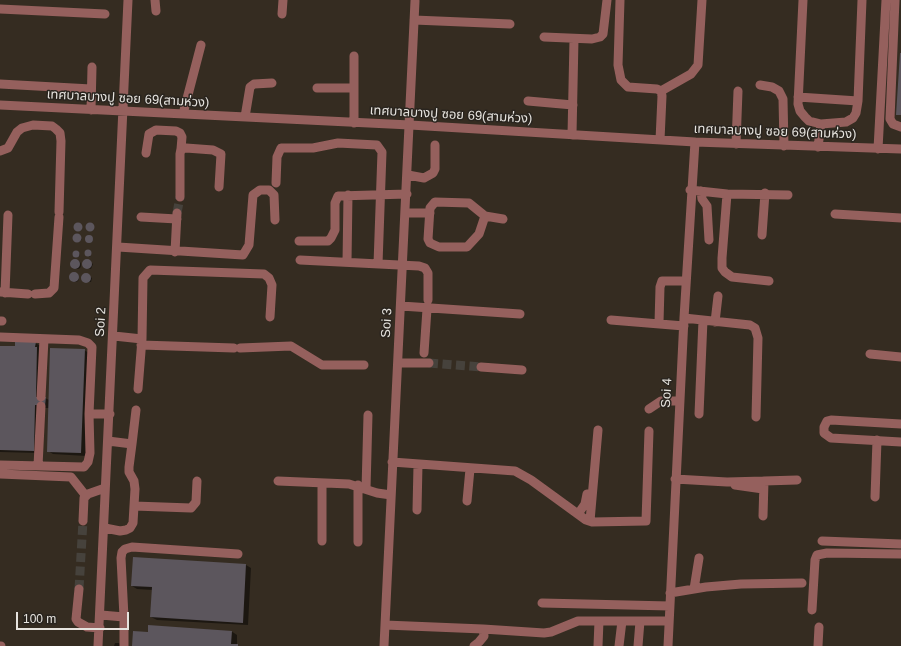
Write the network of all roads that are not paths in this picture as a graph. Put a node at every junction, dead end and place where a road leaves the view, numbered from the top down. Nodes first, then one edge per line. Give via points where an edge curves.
1 (128, 0) edge
2 (155, 0) edge
3 (283, 0) edge
4 (607, 0) edge
5 (620, 0) edge
6 (702, 0) edge
7 (803, 0) edge
8 (862, 0) edge
9 (886, 0) edge
10 (895, 0) edge
11 (415, 1) edge
12 (0, 9) edge
13 (156, 11) dead end
14 (105, 14) dead end
15 (282, 14) dead end
16 (414, 20) junction
17 (510, 24) dead end
18 (544, 37) dead end
19 (574, 39) junction
20 (201, 45) dead end
21 (354, 56) dead end
22 (92, 67) dead end
23 (272, 83) dead end
24 (0, 84) edge
25 (760, 85) dead end
26 (317, 88) dead end
27 (354, 88) junction
28 (91, 89) junction
29 (661, 91) junction
30 (738, 91) dead end
31 (798, 97) junction
32 (528, 101) dead end
33 (858, 101) junction
34 (0, 105) edge
35 (573, 105) junction
36 (91, 110) junction
37 (123, 110) junction
38 (182, 114) junction
39 (245, 118) junction
40 (354, 123) junction
41 (821, 124) junction
42 (410, 125) junction
43 (901, 127) edge
44 (572, 135) junction
45 (660, 140) junction
46 (694, 142) junction
47 (736, 144) junction
48 (435, 145) dead end
49 (784, 146) junction
50 (818, 147) junction
51 (181, 149) junction
52 (878, 149) junction
53 (901, 150) edge
54 (0, 151) edge
55 (146, 153) dead end
56 (408, 175) junction
57 (276, 183) dead end
58 (219, 187) dead end
59 (690, 190) junction
60 (701, 191) junction
61 (407, 194) junction
62 (726, 194) junction
63 (765, 194) junction
64 (348, 195) junction
65 (382, 195) junction
66 (788, 195) dead end
67 (180, 197) tunnel mouth
68 (406, 213) junction
69 (430, 214) junction
70 (835, 214) dead end
71 (8, 215) dead end
72 (485, 216) junction
73 (141, 217) dead end
74 (901, 218) edge
75 (503, 219) dead end
76 (275, 220) dead end
77 (762, 235) dead end
78 (709, 240) dead end
79 (299, 241) dead end
80 (118, 247) junction
81 (175, 252) junction
82 (300, 260) dead end
83 (347, 262) junction
84 (378, 264) junction
85 (403, 264) junction
86 (686, 281) junction
87 (769, 281) dead end
88 (2, 292) edge
89 (718, 296) dead end
90 (428, 304) junction
91 (401, 306) junction
92 (520, 314) dead end
93 (270, 317) dead end
94 (611, 320) dead end
95 (703, 320) junction
96 (684, 322) junction
97 (715, 322) junction
98 (660, 323) junction
99 (114, 336) junction
100 (0, 337) edge
101 (44, 339) junction
102 (141, 342) junction
103 (424, 353) dead end
104 (870, 354) dead end
105 (901, 357) edge
106 (398, 363) junction
107 (429, 363) tunnel mouth
108 (364, 365) dead end
109 (482, 367) tunnel mouth
110 (522, 370) dead end
111 (138, 389) dead end
112 (680, 401) junction
113 (649, 409) dead end
114 (136, 410) dead end
115 (89, 414) junction
116 (110, 414) junction
117 (699, 414) dead end
118 (368, 415) dead end
119 (756, 417) dead end
120 (901, 424) edge
121 (598, 430) dead end
122 (649, 431) dead end
123 (877, 440) junction
124 (108, 441) junction
125 (901, 442) edge
126 (132, 444) junction
127 (392, 462) junction
128 (0, 465) edge
129 (418, 465) junction
130 (38, 466) junction
131 (470, 469) junction
132 (0, 474) edge
133 (587, 477) dead end
134 (675, 479) junction
135 (797, 480) dead end
136 (197, 481) dead end
137 (278, 481) dead end
138 (322, 483) junction
139 (764, 485) junction
140 (362, 487) junction
141 (105, 488) junction
142 (390, 495) junction
143 (86, 496) junction
144 (875, 497) dead end
145 (467, 501) dead end
146 (134, 506) junction
147 (417, 510) dead end
148 (578, 514) junction
149 (763, 516) dead end
150 (82, 521) tunnel mouth
151 (590, 521) junction
152 (104, 528) junction
153 (322, 540) dead end
154 (822, 541) dead end
155 (358, 542) dead end
156 (901, 544) edge
157 (238, 554) dead end
158 (901, 554) edge
159 (699, 558) dead end
160 (802, 583) dead end
161 (79, 589) tunnel mouth
162 (694, 589) junction
163 (670, 593) junction
164 (542, 603) dead end
165 (670, 606) junction
166 (812, 610) dead end
167 (101, 615) junction
168 (124, 617) junction
169 (599, 621) junction
170 (622, 621) junction
171 (640, 621) junction
172 (669, 621) junction
173 (385, 625) junction
174 (819, 627) dead end
175 (100, 628) junction
176 (483, 629) junction
177 (98, 646) edge
178 (124, 646) edge
179 (384, 646) edge
180 (474, 646) edge
181 (598, 646) edge
182 (619, 646) edge
183 (638, 646) edge
184 (668, 646) edge
185 (818, 646) edge

1 - 37 street, Soi 2
2 - 13 street
3 - 15 street
4 - 19 street via 604,34 597,39
5 - 29 street via 618,64 621,80 628,87
6 - 29 street via 698,65 691,74
7 - 31 street
8 - 33 street
9 - 52 street
10 - 43 street via 890,119 893,124
11 - 16 street, Soi 3
12 - 14 street
16 - 17 street
16 - 42 street, Soi 3
18 - 19 street
19 - 35 street
20 - 38 street
21 - 27 street
22 - 28 street
23 - 39 street via 254,84 250,87
24 - 28 street
25 - 49 street via 775,89 782,99
26 - 27 street
27 - 40 street
28 - 36 street
29 - 45 street
30 - 47 street
31 - 33 street
31 - 41 street via 804,118
32 - 35 street
33 - 41 street via 856,113 846,122
34 - 36 street, เทศบาลบางปู ซอย 69(สามห่วง)
35 - 44 street
36 - 37 street, เทศบาลบางปู ซอย 69(สามห่วง)
37 - 38 street, เทศบาลบางปู ซอย 69(สามห่วง)
37 - 80 street, Soi 2
38 - 39 street, เทศบาลบางปู ซอย 69(สามห่วง)
39 - 40 street, เทศบาลบางปู ซอย 69(สามห่วง)
40 - 42 street, เทศบาลบางปู ซอย 69(สามห่วง)
41 - 50 street
42 - 44 street, เทศบาลบางปู ซอย 69(สามห่วง)
42 - 56 street, Soi 3
44 - 45 street, เทศบาลบางปู ซอย 69(สามห่วง)
45 - 46 street, เทศบาลบางปู ซอย 69(สามห่วง)
46 - 47 street, เทศบาลบางปู ซอย 69(สามห่วง)
46 - 59 street, Soi 4
47 - 49 street, เทศบาลบางปู ซอย 69(สามห่วง)
48 - 56 street via 433,173 424,178
49 - 50 street, เทศบาลบางปู ซอย 69(สามห่วง)
50 - 52 street, เทศบาลบางปู ซอย 69(สามห่วง)
51 - 55 street via 180,133 176,130 156,130 149,134
51 - 58 street via 193,147 221,154
51 - 67 street
52 - 53 street, เทศบาลบางปู ซอย 69(สามห่วง)
54 - 88 street via 8,148 16,132 33,125 52,126 60,133 62,141 54,288 49,293
56 - 61 street, Soi 3
57 - 65 street via 277,157 281,148 314,148 338,143 377,145 382,152
59 - 60 street
59 - 86 street, Soi 4
60 - 62 street
60 - 78 street via 702,199 707,206
61 - 65 street
61 - 68 street, Soi 3
62 - 63 street
62 - 87 street via 722,268 732,277
63 - 66 street
63 - 77 street
64 - 65 street
64 - 79 street via 336,198 335,230 328,241
64 - 83 street
65 - 84 street
68 - 69 street
68 - 85 street, Soi 3
69 - 72 street via 435,202 456,202 469,203
69 - 72 street via 428,239 433,246 439,247 467,247 479,234
70 - 74 street
71 - 88 street
72 - 75 street
73 - 81 street via 177,216
76 - 81 street via 274,195 269,190 260,190 253,195 249,245 243,255
80 - 81 street
80 - 99 street, Soi 2
82 - 83 street
83 - 84 street
84 - 85 street
85 - 90 street via 425,268 428,273
85 - 91 street, Soi 3
86 - 96 street, Soi 4
86 - 98 street via 662,281
89 - 97 street
90 - 91 street
90 - 92 street
90 - 103 street
91 - 106 street, Soi 3
93 - 102 street via 272,285 264,274 150,270 143,278
94 - 98 street
95 - 96 street
95 - 97 street
95 - 117 street
96 - 98 street
96 - 112 street, Soi 4
97 - 119 street via 750,324 758,331
99 - 102 street
99 - 116 street, Soi 2
100 - 101 street
101 - 115 street via 79,340 92,347
101 - 130 street
102 - 108 street via 237,348 291,346 328,366
102 - 111 street
104 - 105 street
106 - 107 street
106 - 127 street, Soi 3
109 - 110 street
112 - 113 street via 661,401
112 - 134 street, Soi 4
114 - 126 street
115 - 116 street
115 - 130 street via 90,453 84,467
116 - 124 street, Soi 2
118 - 140 street
120 - 123 street via 831,420 824,427 824,433 831,438
121 - 151 street
122 - 151 street via 646,521
123 - 125 street
123 - 144 street
124 - 126 street
124 - 141 street, Soi 2
126 - 146 street via 129,472 134,481
127 - 129 street
127 - 142 street, Soi 3
128 - 130 street
129 - 131 street
129 - 147 street
131 - 145 street
131 - 148 street via 521,473
132 - 143 street via 71,477
133 - 148 street via 587,497
134 - 139 street via 727,482 738,486
134 - 163 street, Soi 4
135 - 139 street
136 - 146 street via 196,502 191,508
137 - 138 street
138 - 140 street
138 - 153 street
139 - 149 street
140 - 142 street
140 - 155 street
141 - 143 street
141 - 152 street, Soi 2
142 - 173 street, Soi 3
143 - 150 street
146 - 152 street via 133,524 130,528 120,531
148 - 151 street
152 - 167 street, Soi 2
154 - 156 street
157 - 168 street via 132,547 125,549 121,558
158 - 166 street via 817,555
159 - 162 street
160 - 162 street via 741,584
161 - 175 street via 76,619 87,627
162 - 163 street
163 - 165 street, Soi 4
164 - 165 street
165 - 172 street, Soi 4
167 - 168 street
167 - 175 street, Soi 2
168 - 178 street
169 - 170 street
169 - 176 street via 578,621 544,633
169 - 181 street
170 - 171 street
170 - 182 street
171 - 172 street
171 - 183 street
172 - 184 street, Soi 4
173 - 176 street
173 - 179 street, Soi 3
174 - 185 street
175 - 177 street, Soi 2
176 - 180 street via 484,636

